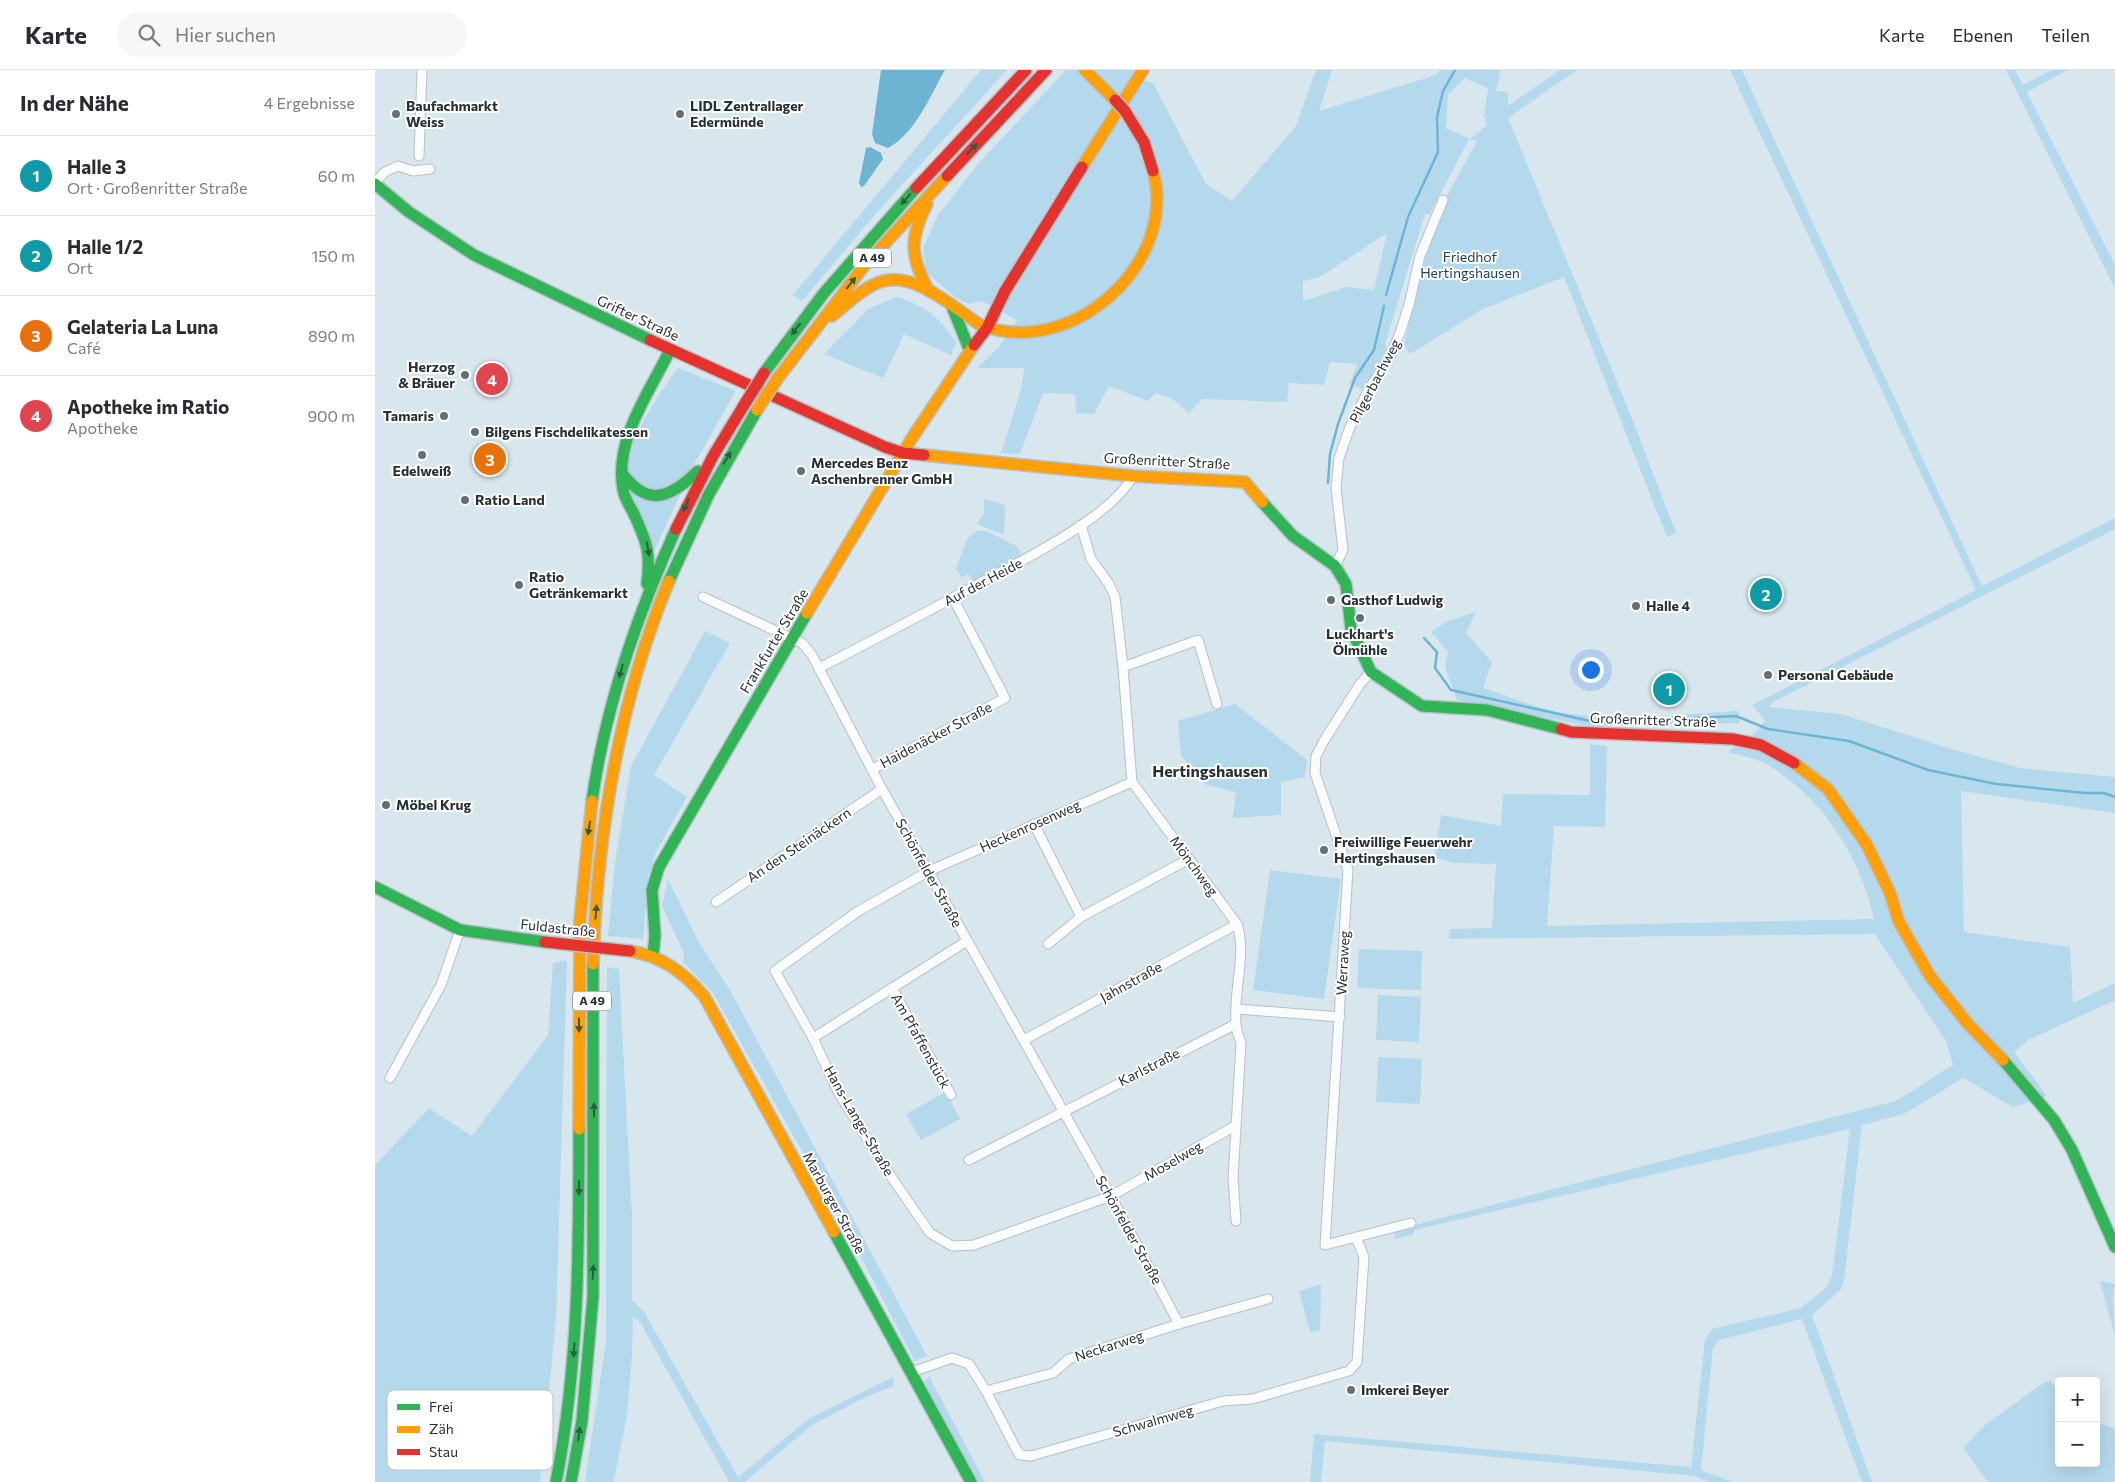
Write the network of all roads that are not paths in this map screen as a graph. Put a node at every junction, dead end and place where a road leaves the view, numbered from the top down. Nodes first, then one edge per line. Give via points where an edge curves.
1 (422, 70) edge
2 (1026, 70) edge
3 (1045, 70) edge
4 (1085, 70) edge
5 (1143, 70) edge
6 (419, 156) dead end
7 (430, 169) dead end
8 (375, 183) edge
9 (939, 185) junction
10 (1443, 200) dead end
11 (929, 291) junction
12 (953, 309) junction
13 (983, 326) junction
14 (809, 335) junction
15 (670, 350) junction
16 (967, 351) junction
17 (717, 446) junction
18 (903, 453) junction
19 (620, 470) junction
20 (1133, 476) junction
21 (1081, 525) junction
22 (1335, 566) junction
23 (703, 597) dead end
24 (953, 598) junction
25 (637, 625) junction
26 (794, 639) junction
27 (1123, 667) junction
28 (819, 668) junction
29 (1371, 672) junction
30 (1217, 704) dead end
31 (873, 769) junction
32 (1132, 782) junction
33 (881, 789) junction
34 (1034, 824) junction
35 (1189, 859) junction
36 (929, 871) junction
37 (375, 887) edge
38 (716, 902) dead end
39 (1081, 917) junction
40 (1237, 924) junction
41 (460, 930) junction
42 (967, 941) junction
43 (1048, 944) dead end
44 (653, 955) junction
45 (892, 988) junction
46 (1237, 1009) junction
47 (1340, 1017) junction
48 (1236, 1024) junction
49 (813, 1038) junction
50 (1023, 1040) junction
51 (390, 1078) dead end
52 (951, 1094) dead end
53 (1063, 1111) junction
54 (1235, 1126) junction
55 (969, 1160) dead end
56 (1111, 1196) junction
57 (1236, 1221) dead end
58 (1411, 1223) dead end
59 (1356, 1237) junction
60 (2115, 1247) edge
61 (1268, 1299) dead end
62 (1179, 1324) junction
63 (912, 1372) junction
64 (986, 1391) junction
65 (556, 1482) edge
66 (571, 1482) edge
67 (971, 1482) edge

1 - 6 street
2 -> 17 main road, A 49, bridge via 855,256 785,344
9 -> 3 main road, A 49
4 - 13 main road, bridge via 1125,111 1148,151 1156,186 1156,212 1150,238 1134,272 1109,299 1089,313 1069,322 1029,332 1002,331
5 - 13 main road, Frankfurter Straße
7 - 8 street via 413,171 398,166 385,172
8 - 15 main road, Grifter Straße via 409,212 474,255
9 - 11 main road via 923,211 912,246 916,269
14 -> 9 main road, A 49 via 865,265
10 - 22 street, Pilgerbachweg via 1420,256 1409,305 1390,358 1369,389 1339,458 1335,488 1343,550
11 - 12 main road
11 - 14 main road via 905,280 883,280 865,290
12 - 13 main road
12 - 16 main road
13 - 16 main road, Frankfurter Straße
66 -> 14 main road, A 49, bridge via 588,1354 594,1253 594,930 613,768 632,688 667,582 721,469
15 - 18 main road, Grifter Straße via 873,443
15 - 19 main road via 627,439
16 - 18 main road, Frankfurter Straße
17 - 19 main road via 686,484 667,495 642,493 631,486
17 -> 25 main road, A 49 via 678,523
18 - 20 main road, Großenritter Straße
18 - 26 main road, Frankfurter Straße
19 -> 25 main road via 623,491 646,540 650,560
20 - 21 street, Auf der Heide via 1118,497
20 - 22 main road, Großenritter Straße via 1245,482 1286,530
21 - 24 street, Auf der Heide
21 - 27 street via 1091,559 1115,597
22 - 29 main road, Großenritter Straße via 1345,584 1351,629
23 - 26 street
24 - 28 street, Auf der Heide
24 - 31 street, Haidenäcker Straße via 1005,698
25 -> 65 main road, A 49 via 612,704 585,853 579,986 579,1256 573,1366
26 - 28 street, Schönfelder Straße via 802,643
26 - 44 main road, Frankfurter Straße via 659,867 652,890
27 - 30 street via 1198,640
27 - 32 street
28 - 31 street, Schönfelder Straße
29 - 47 street, Werraweg via 1360,684 1316,756 1315,773 1348,870
29 - 60 main road, Großenritter Straße via 1422,706 1487,710 1571,732 1733,739 1783,754 1807,771 1828,789 1867,845 1890,893 1899,922 1930,976 1968,1024 2055,1120 2072,1150
31 - 33 street, Schönfelder Straße
32 - 34 street, Heckenrosenweg
32 - 35 street, Mönchweg
33 - 36 street, Schönfelder Straße
33 - 38 street, An den Steinäckern
34 - 36 street, Heckenrosenweg
34 - 39 street
35 - 39 street
35 - 40 street, Mönchweg
36 - 42 street, Schönfelder Straße
36 - 49 street, Hans-Lange-Straße via 857,912 775,972
37 - 41 main road, Fuldastraße
39 - 43 street
40 - 46 street, Mönchweg via 1242,938
40 - 50 street, Jahnstraße
41 - 44 main road, Fuldastraße, bridge
41 - 51 street via 441,985
42 - 45 street, Am Pfaffenstück
42 - 50 street, Schönfelder Straße
44 - 63 main road, Marburger Straße via 677,968 704,996
45 - 49 street, Am Pfaffenstück
45 - 52 street, Am Pfaffenstück
46 - 47 street
46 - 48 street, Mönchweg
47 - 59 street, Werraweg via 1325,1244
48 - 53 street, Karlstraße
48 - 54 street, Mönchweg via 1241,1043
49 - 56 street, Hans-Lange-Straße via 838,1092 890,1175 930,1233 939,1240 953,1246 974,1245
50 - 53 street, Schönfelder Straße
53 - 55 street
53 - 56 street, Schönfelder Straße
54 - 56 street, Moselweg
54 - 57 street, Mönchweg via 1233,1178
56 - 62 street, Schönfelder Straße
58 - 59 street, Werraweg
59 - 64 street, Schwalmweg via 1364,1258 1355,1367 1349,1371 1252,1399 1223,1400 1031,1456 1020,1455
61 - 62 street, Neckarweg
62 - 64 street, Neckarweg via 1069,1359 1053,1374
63 - 64 street via 952,1358 964,1361
63 - 67 main road, Marburger Straße

